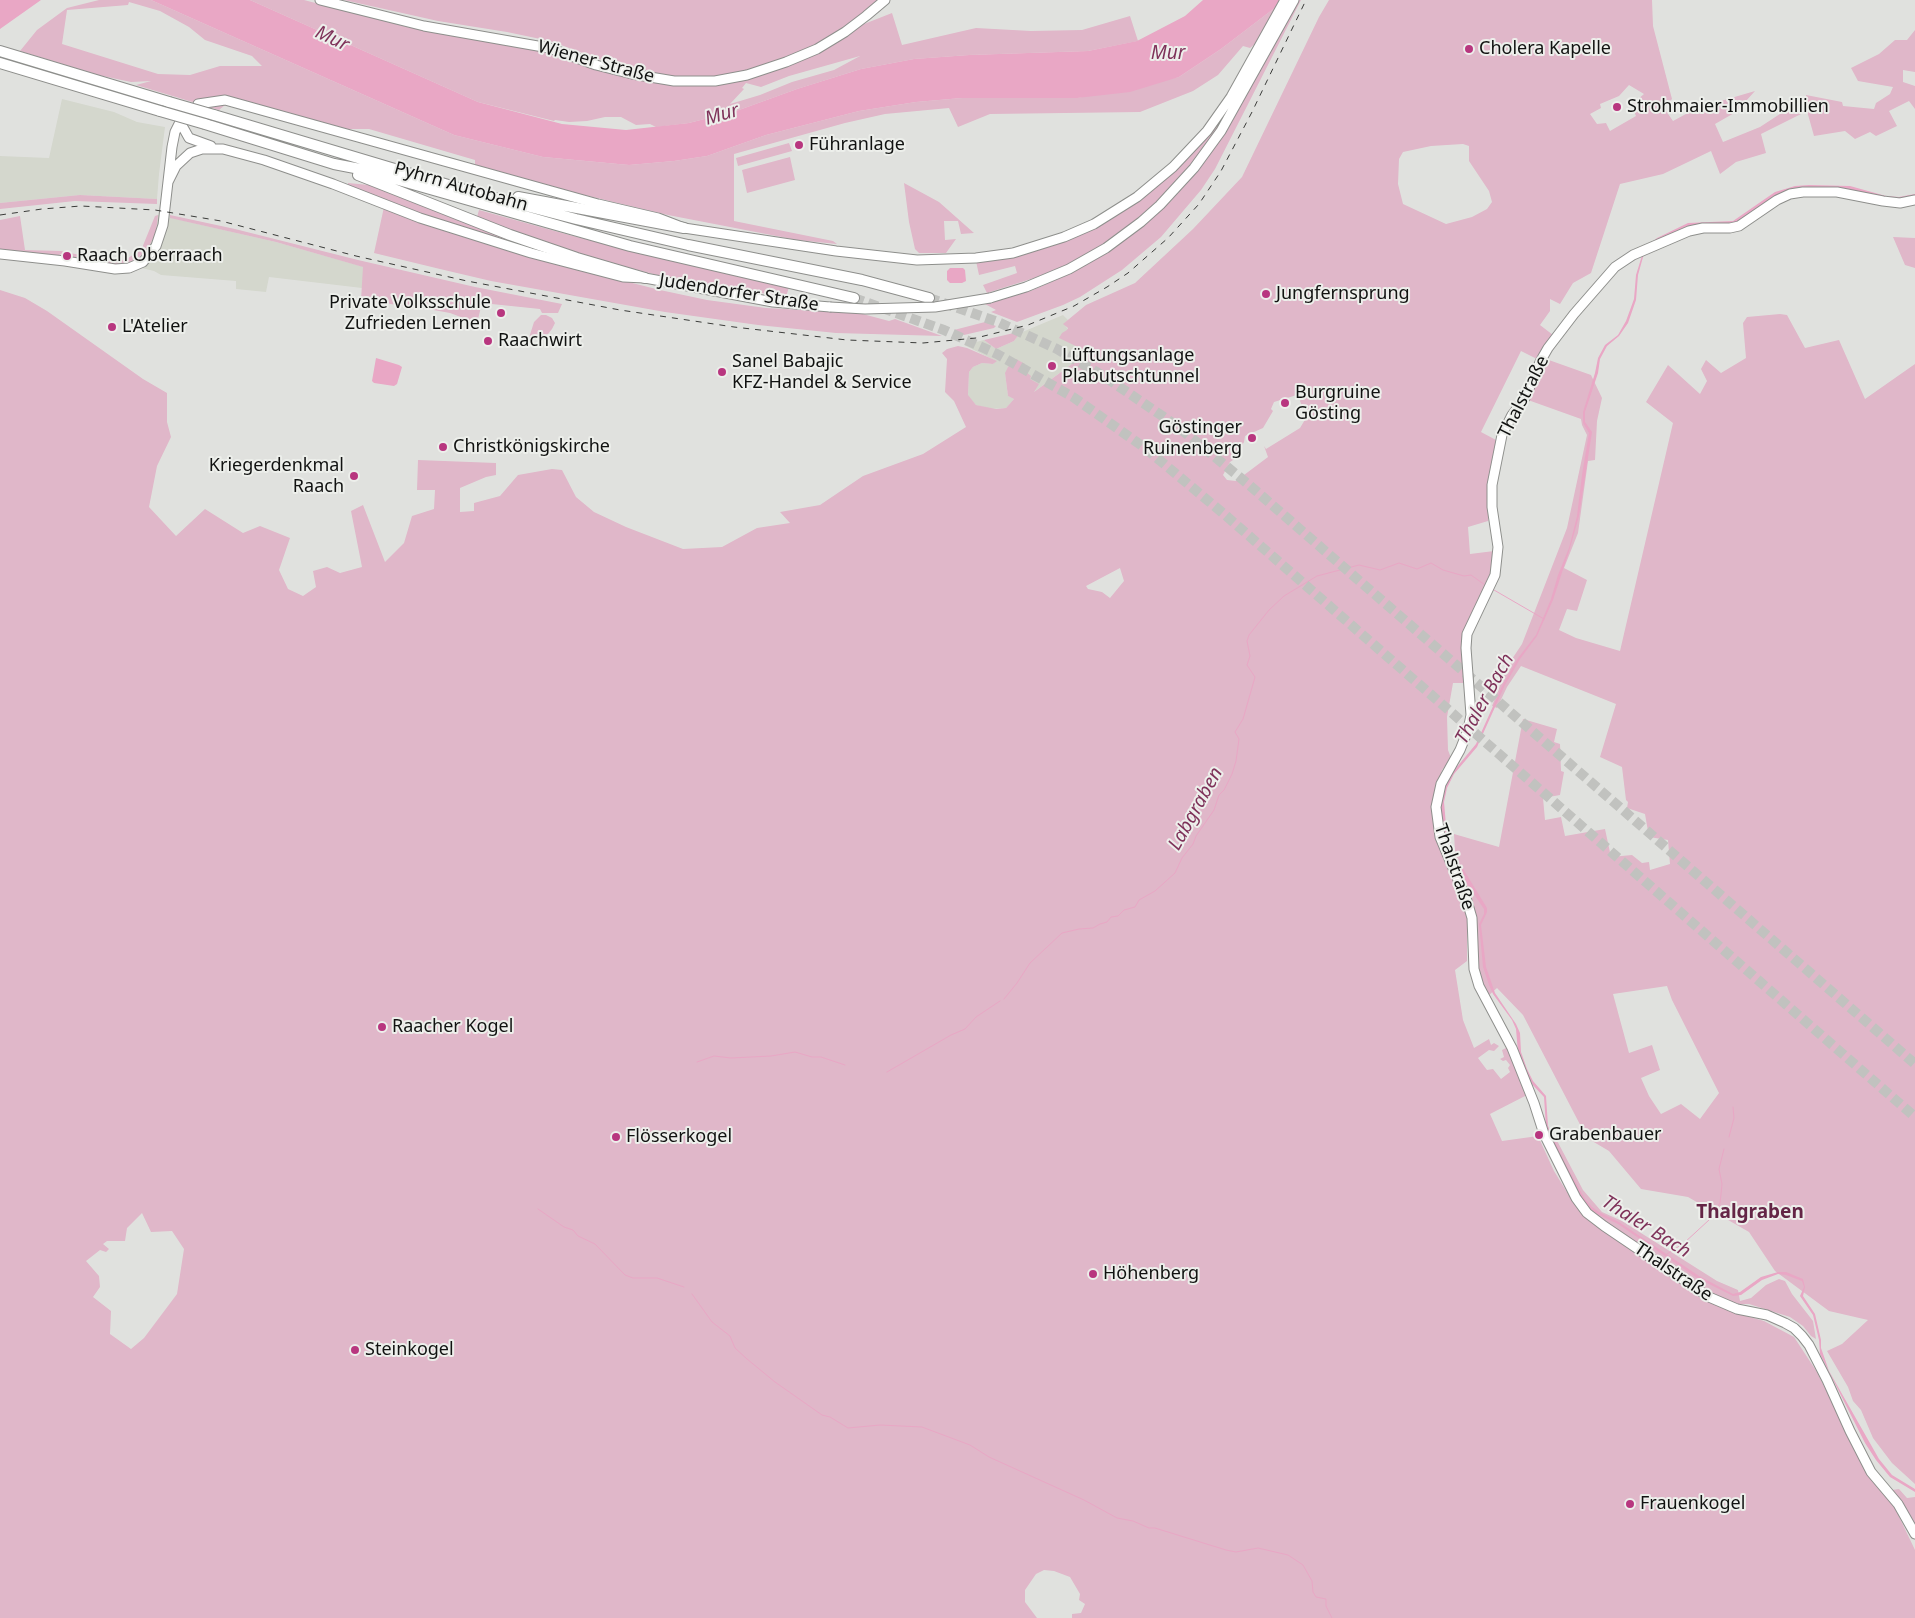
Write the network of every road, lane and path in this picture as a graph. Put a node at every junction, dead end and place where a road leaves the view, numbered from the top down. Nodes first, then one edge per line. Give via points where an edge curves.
1 (320, 0) edge
2 (885, 0) edge
3 (1285, 0) edge
4 (1294, 0) edge
5 (0, 51) edge
6 (0, 63) edge
7 (198, 104) dead end
8 (223, 149) junction
9 (334, 164) junction
10 (440, 181) junction
11 (168, 182) junction
12 (1915, 200) edge
13 (684, 228) junction
14 (0, 254) edge
15 (646, 278) junction
16 (854, 298) tunnel mouth
17 (929, 298) tunnel mouth
18 (1915, 1534) edge

1 - 2 main road, Wiener Straße via 424,26 549,48 605,67 674,82 715,81 786,62 845,32
3 - 13 main road via 1227,103 1180,160 1137,197 1094,224 1064,237 1013,253 917,260
4 - 15 main road, Judendorfer Straße, bridge via 1221,131 1194,168 1141,222 1106,248 1069,269 990,298 935,307 865,309 773,302
5 - 10 highway, Pyhrn Autobahn, bridge
6 - 9 highway, Pyhrn Autobahn, bridge
7 - 13 main road via 225,100 658,218
8 - 11 main road via 202,149 190,154 176,166
8 - 11 main road, Judendorfer Straße via 194,141 180,122 175,132
8 - 15 main road, Judendorfer Straße via 264,160 420,218 531,253 623,277
9 - 15 highway via 510,235
9 - 16 highway, Pyhrn Autobahn via 630,246
10 - 13 highway
10 - 17 highway, Pyhrn Autobahn via 576,219 862,280
11 - 14 main road via 159,239 143,262 114,270
12 - 18 main road, Thalstraße via 1900,203 1837,192 1794,193 1777,200 1739,226 1689,230 1615,267 1563,328 1548,348 1526,398 1502,435 1492,485 1498,547 1495,575 1467,634 1471,715 1460,750 1438,794 1436,807 1443,845 1472,918 1474,969 1479,986 1512,1048 1544,1134 1576,1198 1587,1213 1604,1226 1709,1297 1737,1309 1767,1315 1794,1328 1809,1345 1872,1472 1898,1504

